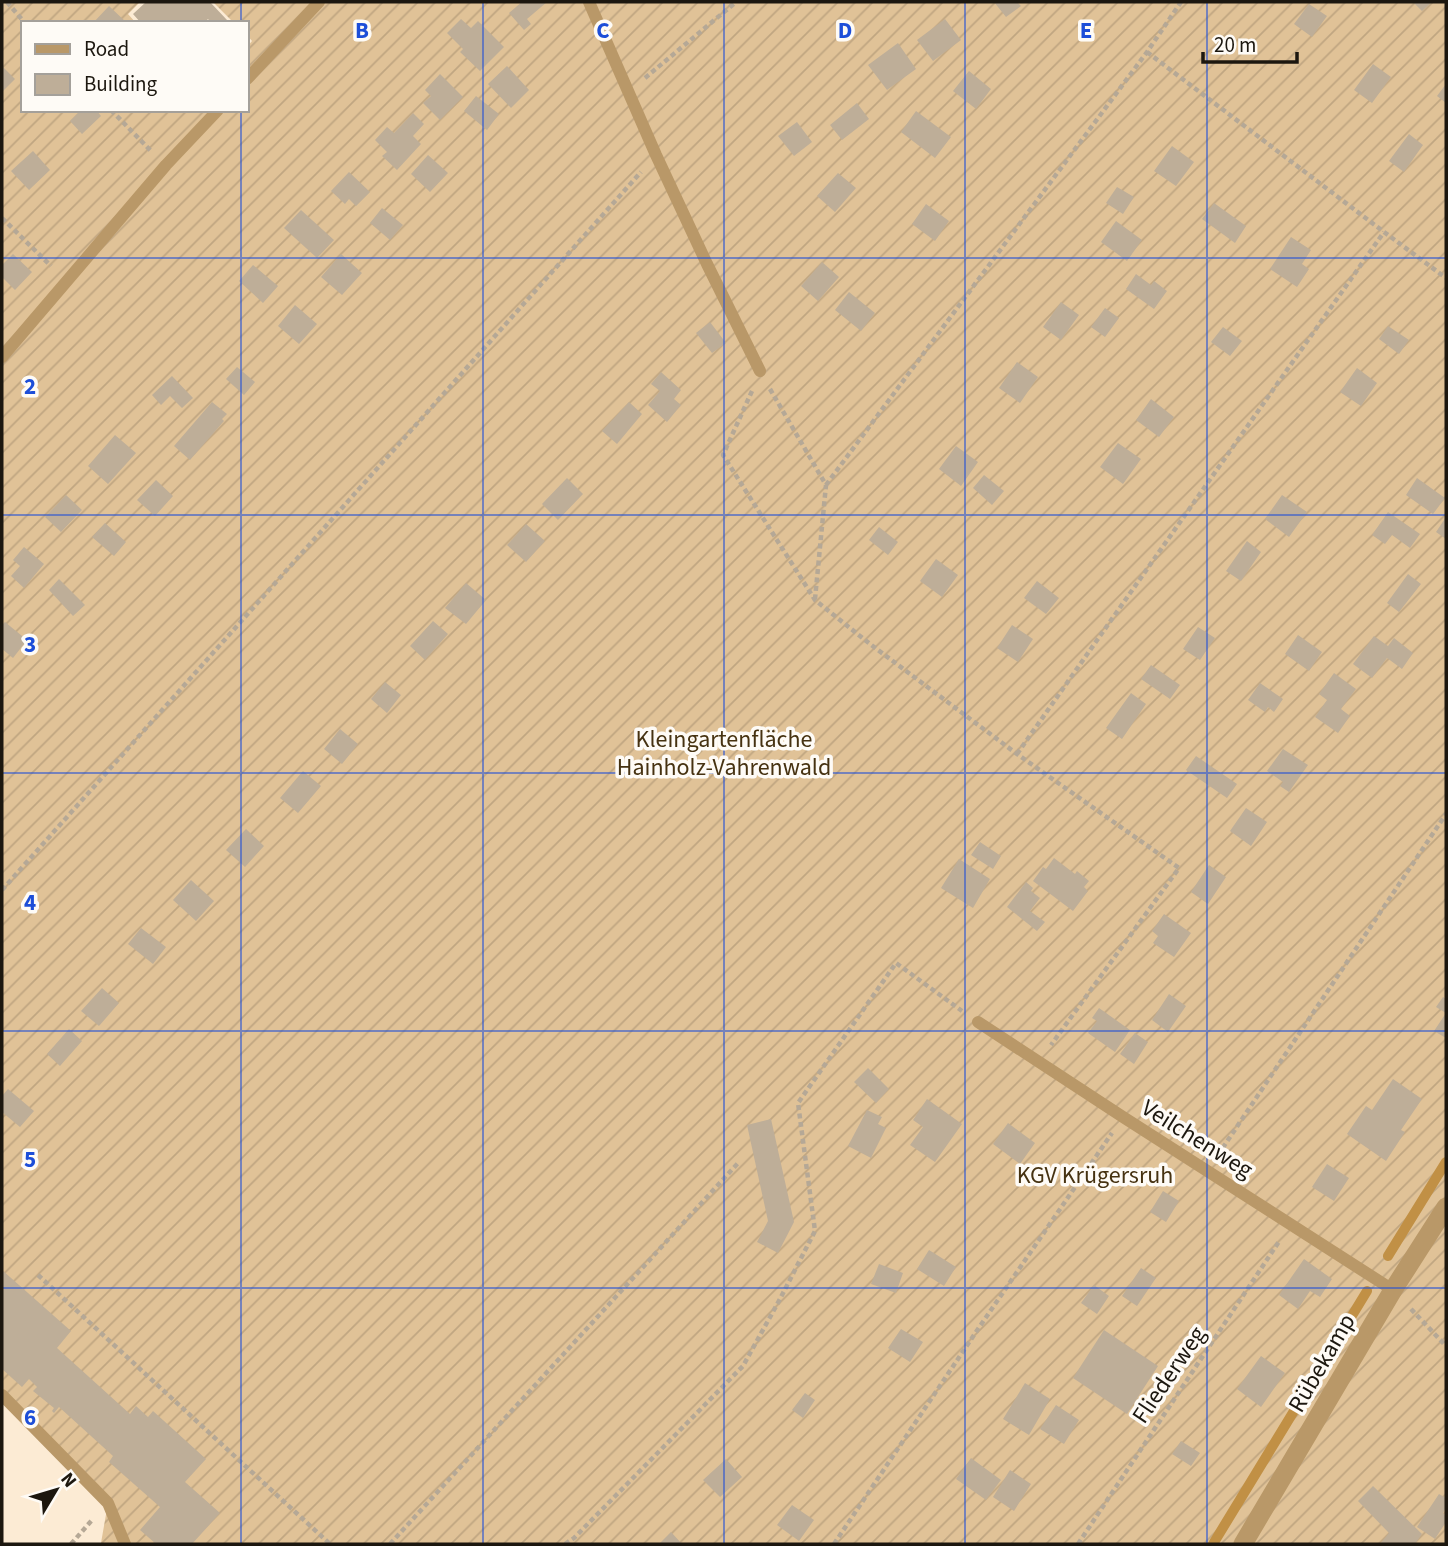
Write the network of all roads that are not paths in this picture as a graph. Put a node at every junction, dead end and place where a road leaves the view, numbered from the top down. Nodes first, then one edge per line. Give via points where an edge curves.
1 (319, 2) edge
2 (589, 2) edge
3 (248, 78) edge
4 (216, 112) edge
5 (2, 357) edge
6 (761, 371) road end
7 (978, 1022) road end
8 (1446, 1207) edge
9 (1393, 1290) junction
10 (2, 1395) edge
11 (125, 1544) edge
12 (1243, 1544) edge

1 - 3 lane
2 - 6 lane via 656,155
4 - 5 lane
7 - 9 lane, Veilchenweg
8 - 9 street, Rübekamp
9 - 12 street, Rübekamp
10 - 11 lane via 108,1503

